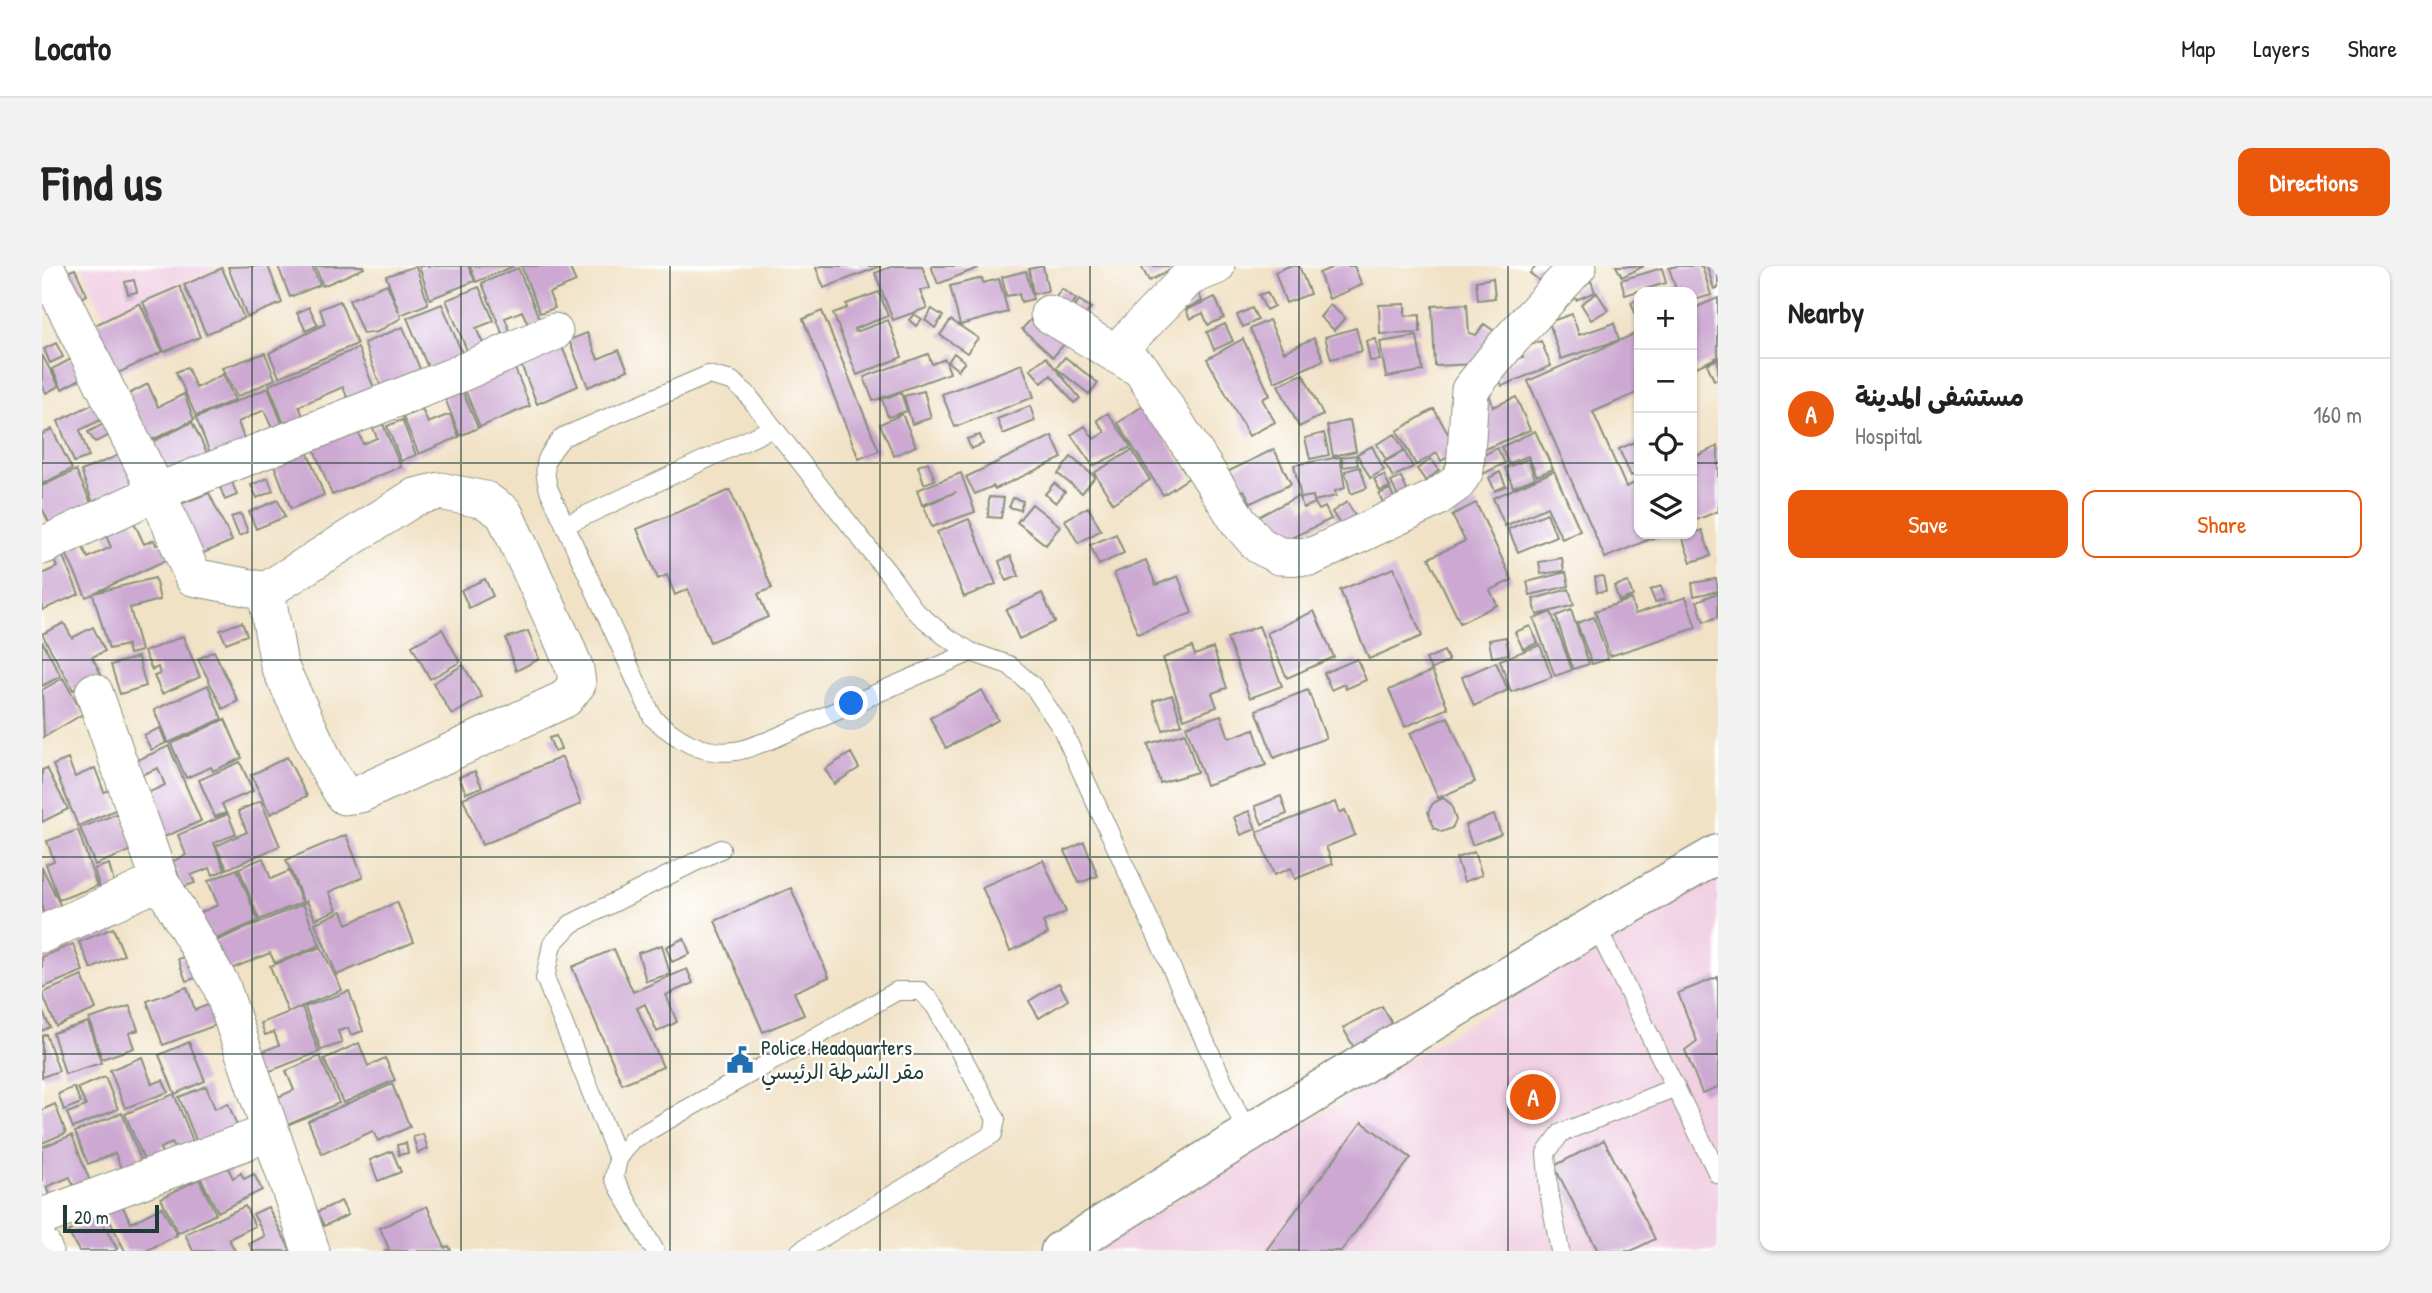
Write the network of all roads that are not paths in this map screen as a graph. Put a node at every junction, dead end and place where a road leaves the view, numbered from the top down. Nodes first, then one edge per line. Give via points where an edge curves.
1 (1216, 266) edge
2 (1578, 266) edge
3 (47, 278) edge
4 (1049, 314) dead end
5 (554, 332) dead end
6 (1115, 353) junction
7 (773, 428) junction
8 (157, 492) junction
9 (565, 525) junction
10 (42, 546) edge
11 (266, 591) junction
12 (971, 652) junction
13 (94, 692) dead end
14 (721, 849) dead end
15 (1718, 855) edge
16 (160, 881) junction
17 (1595, 924) junction
18 (42, 934) edge
19 (1676, 1087) junction
20 (271, 1132) junction
21 (1247, 1133) junction
22 (618, 1159) junction
23 (1718, 1174) edge
24 (42, 1217) edge
25 (42, 1246) edge
26 (44, 1251) edge
27 (311, 1251) edge
28 (655, 1251) edge
29 (800, 1251) edge
30 (1060, 1251) edge
31 (1560, 1251) edge

1 - 6 street via 1189,277
2 - 6 street via 1470,390 1465,470 1457,483 1436,498 1311,557 1279,556 1259,545 1239,522 1141,369
3 - 8 street
4 - 6 street
5 - 8 street
7 - 9 lane
7 - 9 lane via 732,381 708,375 563,437 548,455 544,472
7 - 12 lane via 915,611
8 - 10 street
8 - 11 street via 193,577
9 - 12 lane via 653,719 675,737 703,750 735,751 768,741
11 - 11 street via 279,665 344,796 360,794 565,699 577,684 575,668 504,513 485,499 440,491 415,496
12 - 21 lane via 1009,665 1034,687 1062,729
13 - 16 street
14 - 22 lane via 571,924 552,944 545,978
15 - 17 street
16 - 18 street
16 - 20 street via 220,985
17 - 19 lane
17 - 21 street
19 - 23 lane
19 - 31 lane via 1561,1133 1546,1153
20 - 24 street
20 - 27 street
21 - 30 street
22 - 28 lane via 614,1178
22 - 29 lane via 632,1140 897,991 921,991 935,1006 996,1119 993,1134
25 - 26 street

